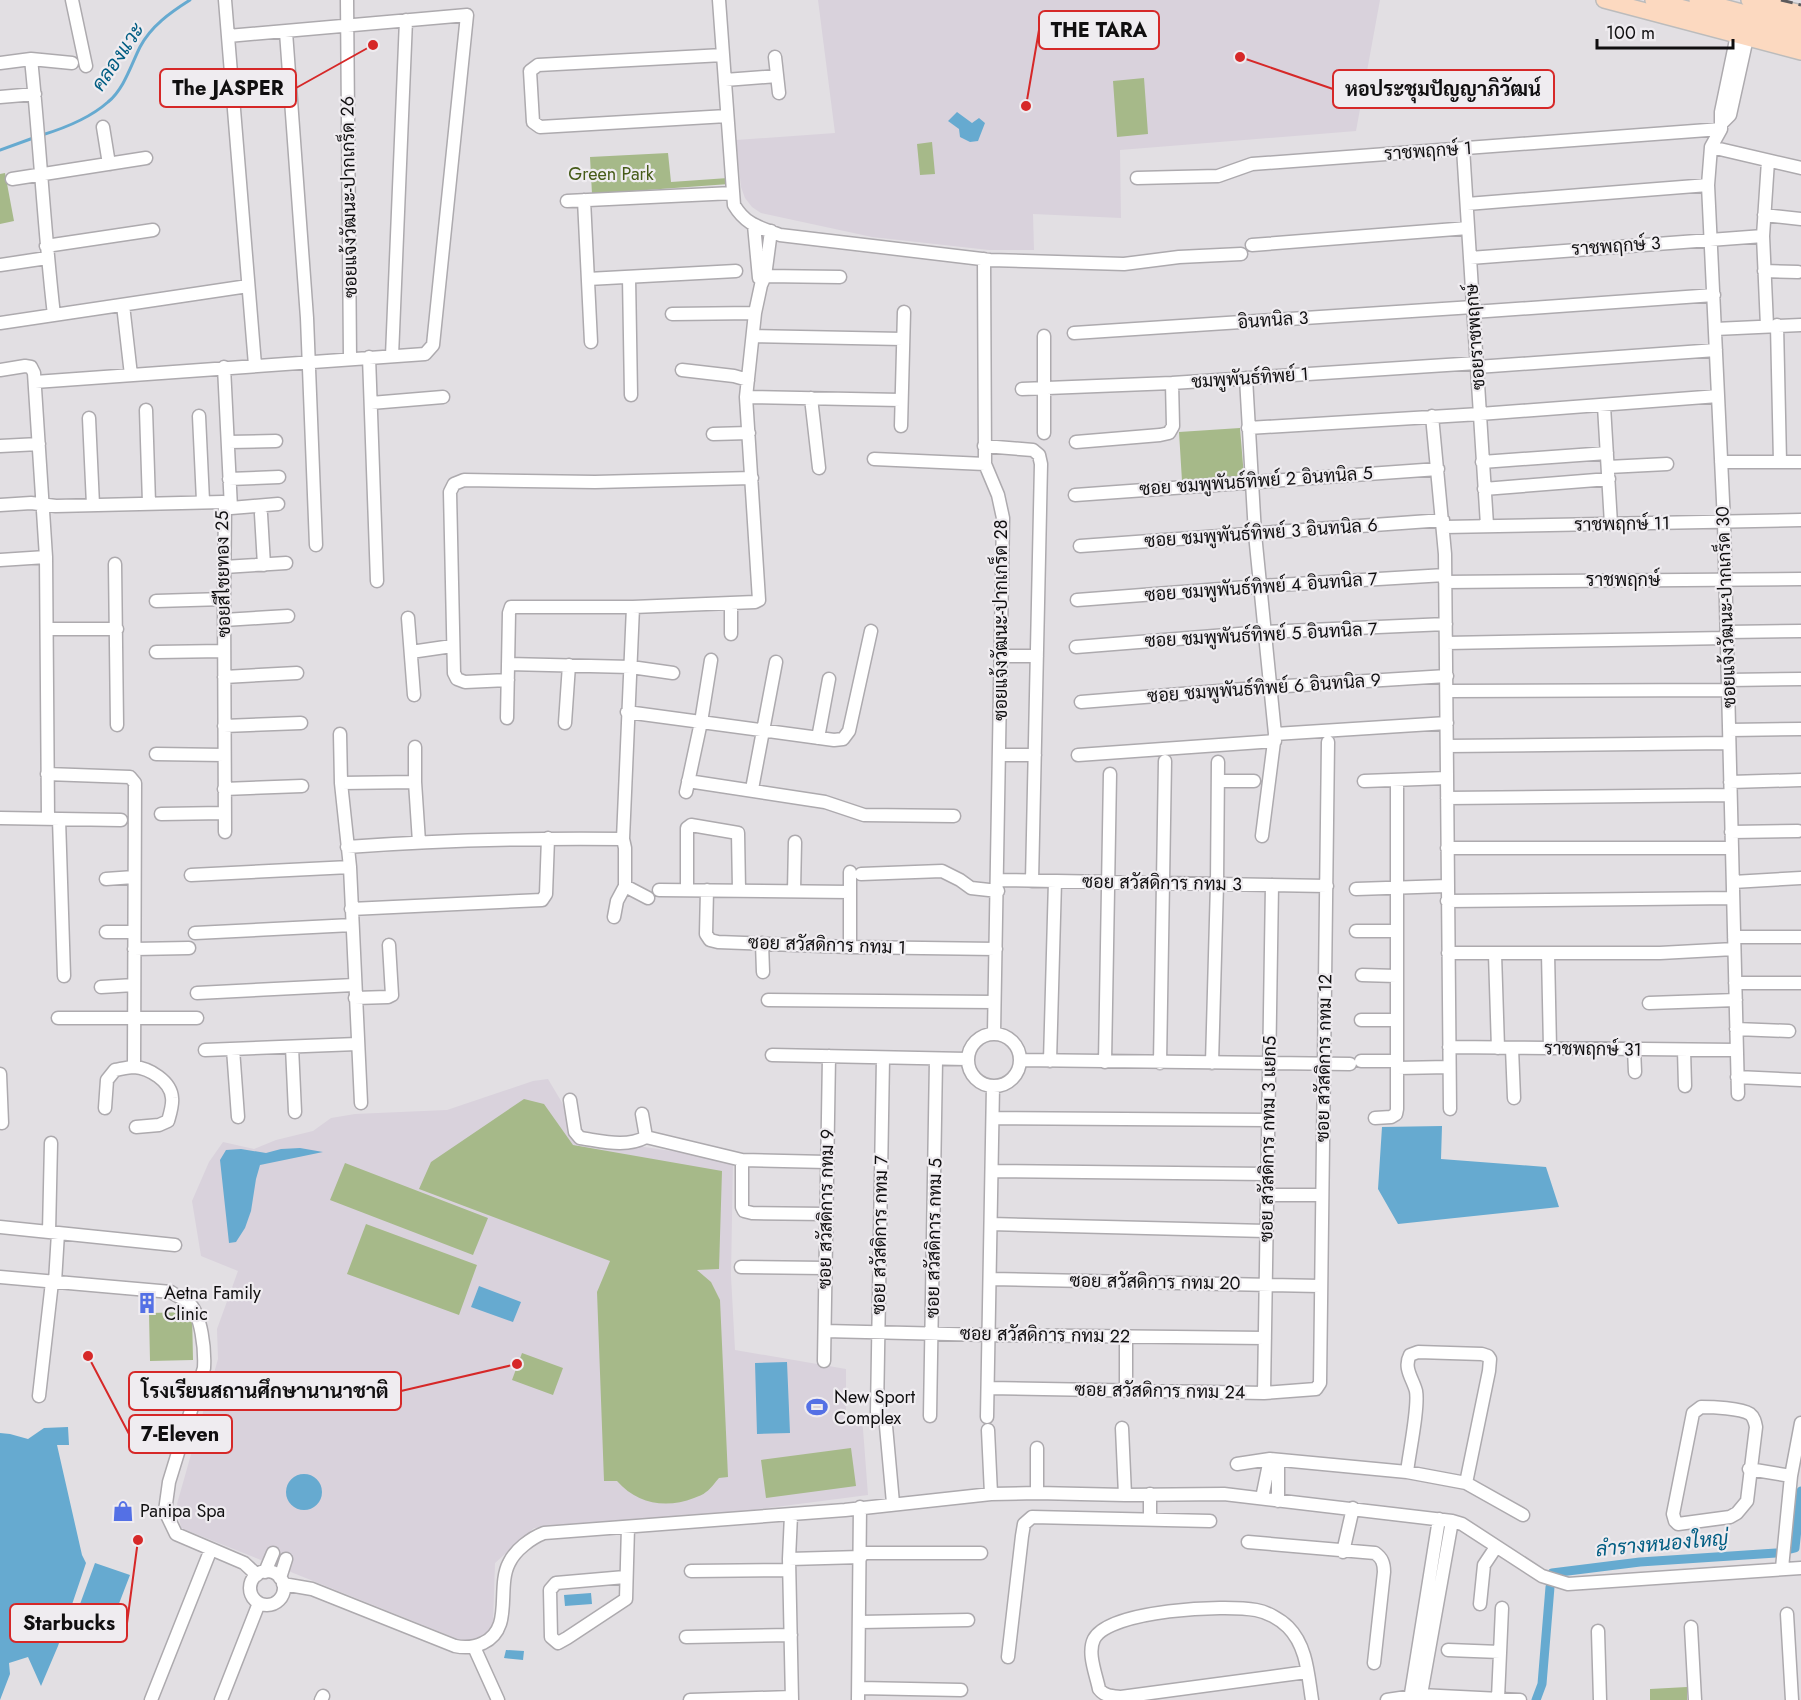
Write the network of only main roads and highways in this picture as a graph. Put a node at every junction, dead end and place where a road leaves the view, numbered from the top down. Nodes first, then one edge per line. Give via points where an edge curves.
1 (1604, 0) edge
2 (1653, 0) edge
3 (1697, 0) edge
4 (1749, 0) edge
5 (1801, 13) edge
6 (1801, 28) edge
7 (1801, 39) edge
8 (1801, 52) edge

1 - 8 main road
2 - 7 main road
3 - 6 main road
4 - 5 main road

